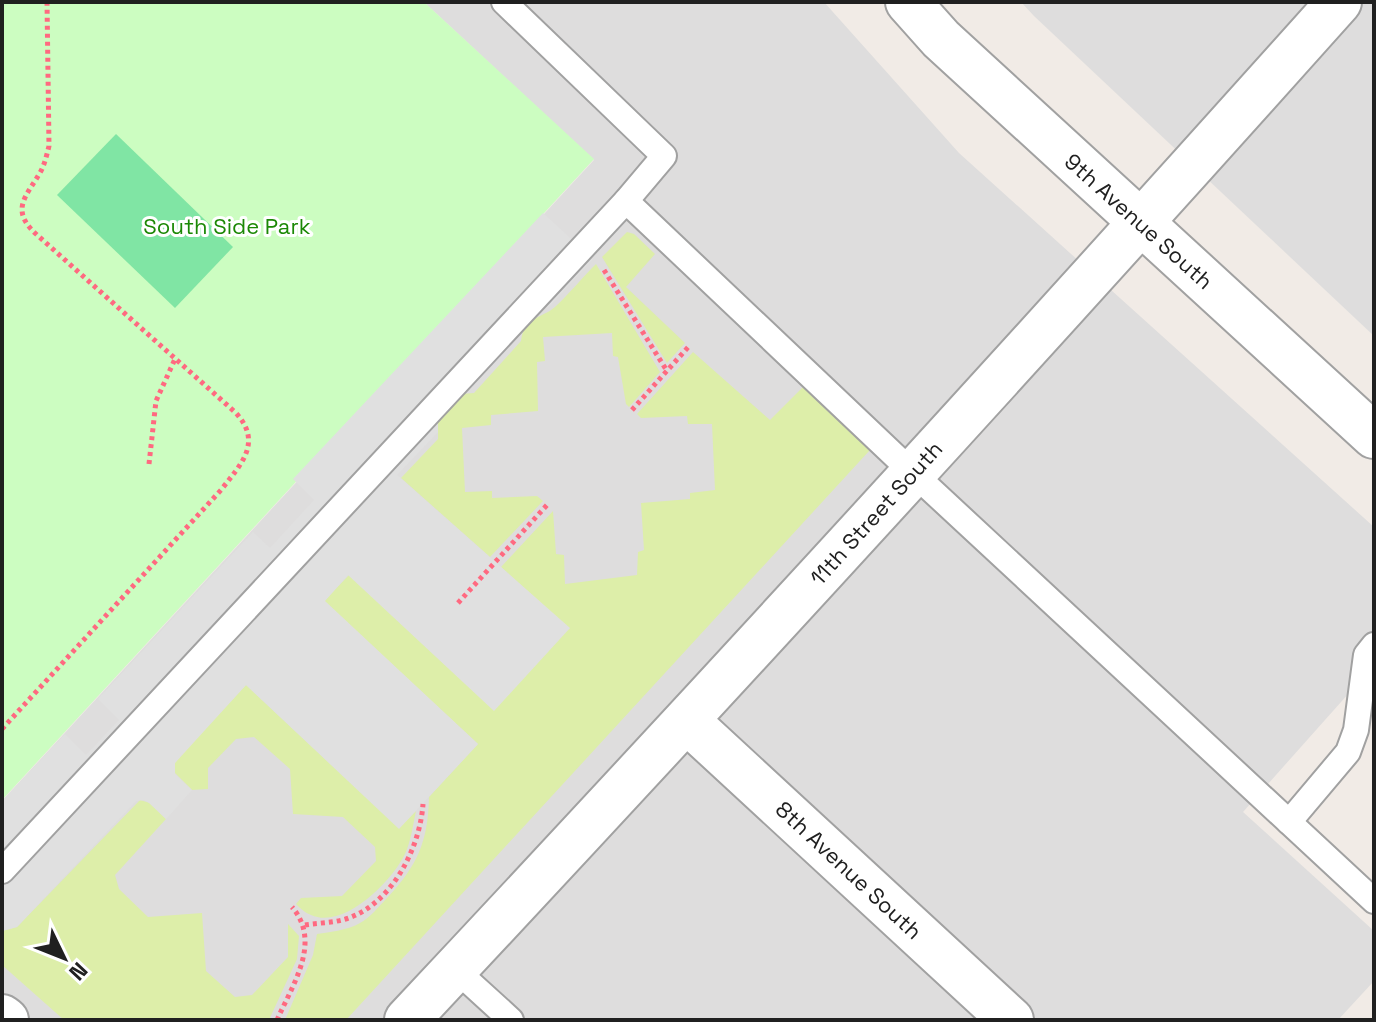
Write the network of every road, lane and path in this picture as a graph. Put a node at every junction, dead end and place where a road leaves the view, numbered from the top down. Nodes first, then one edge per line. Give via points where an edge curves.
1 (47, 2) edge
2 (504, 2) edge
3 (908, 2) edge
4 (1339, 2) edge
5 (626, 201) junction
6 (1142, 223) junction
7 (597, 257) dead end
8 (690, 345) dead end
9 (175, 359) junction
10 (667, 371) junction
11 (632, 410) dead end
12 (1374, 436) edge
13 (149, 464) dead end
14 (913, 473) junction
15 (547, 505) dead end
16 (458, 603) dead end
17 (1371, 654) edge
18 (687, 721) junction
19 (2, 729) edge
20 (423, 804) dead end
21 (1289, 822) junction
22 (2, 871) edge
23 (1374, 901) edge
24 (292, 907) dead end
25 (305, 925) junction
26 (455, 969) junction
27 (277, 1020) edge
28 (407, 1020) edge
29 (511, 1020) edge
30 (1011, 1020) edge

1 - 9 path via 49,146 43,168 23,198 22,215 36,234
2 - 5 lane via 664,156
3 - 6 street, 9th Avenue South via 941,39
4 - 6 street, 11th Street South
5 - 14 lane
5 - 22 lane
6 - 12 street, 9th Avenue South
6 - 14 street, 11th Street South
7 - 10 path
8 - 10 path
9 - 13 path via 156,401
9 - 19 path via 243,421 249,444 243,461
10 - 11 path
14 - 18 street, 11th Street South
14 - 21 lane
15 - 16 path
17 - 21 lane via 1348,752
18 - 26 street, 11th Street South
18 - 30 street, 8th Avenue South
20 - 25 path via 415,847 393,883 356,914
21 - 23 lane
24 - 25 path
25 - 27 path via 305,951
26 - 28 street, 11th Street South
26 - 29 lane

